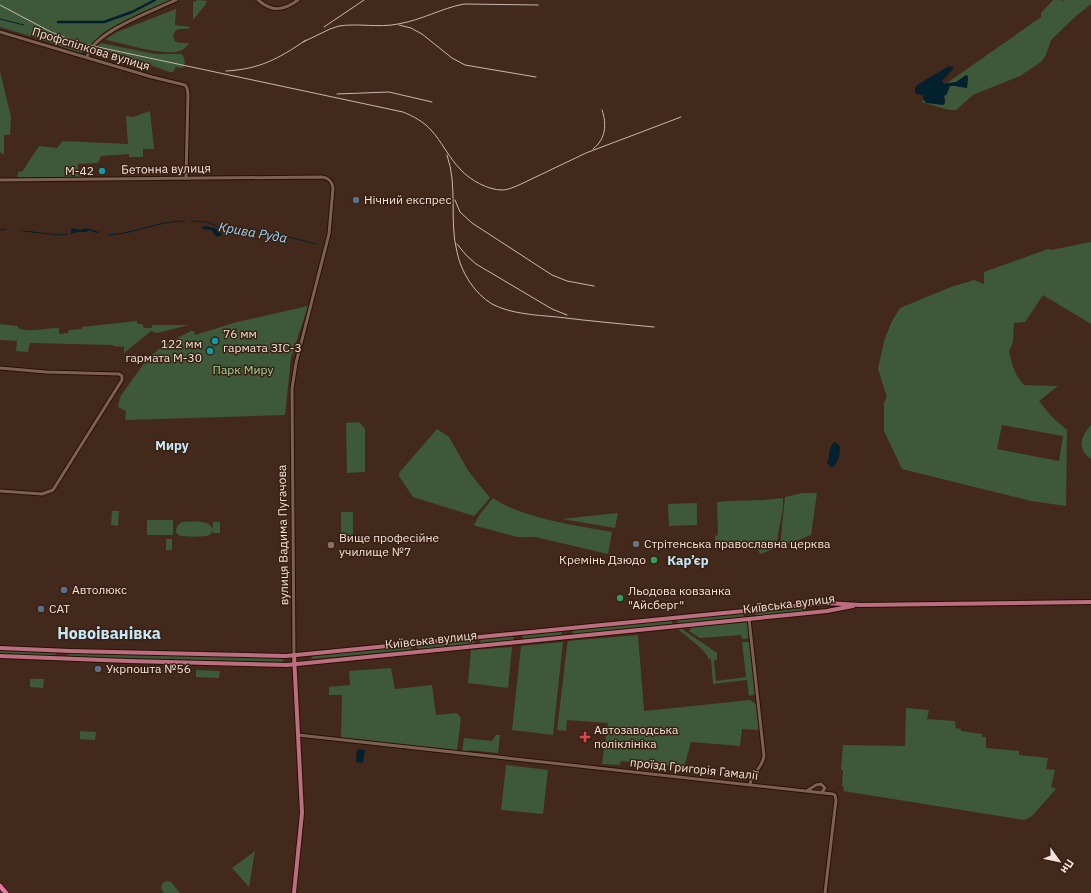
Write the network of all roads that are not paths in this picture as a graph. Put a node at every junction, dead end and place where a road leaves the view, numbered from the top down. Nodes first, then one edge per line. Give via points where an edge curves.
1 (176, 0) edge
2 (258, 0) edge
3 (298, 0) edge
4 (0, 32) edge
5 (87, 57) junction
6 (186, 178) junction
7 (0, 180) edge
8 (331, 182) joint
9 (0, 368) edge
10 (0, 491) edge
11 (1091, 602) edge
12 (861, 605) junction
13 (748, 611) junction
14 (674, 619) junction
15 (749, 619) junction
16 (674, 626) junction
17 (564, 629) junction
18 (516, 633) junction
19 (565, 637) junction
20 (476, 638) junction
21 (517, 642) junction
22 (414, 644) junction
23 (477, 646) junction
24 (0, 648) edge
25 (57, 651) junction
26 (64, 651) junction
27 (414, 652) junction
28 (0, 656) edge
29 (294, 656) junction
30 (57, 659) junction
31 (64, 659) junction
32 (294, 664) junction
33 (298, 735) junction
34 (750, 784) junction
35 (824, 787) junction
36 (808, 790) junction
37 (822, 792) junction
38 (828, 793) junction
39 (0, 886) edge
40 (6, 893) edge
41 (294, 893) edge
42 (826, 893) edge

1 - 5 street via 108,33 93,46
2 - 3 street via 269,7 280,9
4 - 5 street, Профспілкова вулиця
5 - 6 street, Профспілкова вулиця via 184,85 188,91
6 - 7 street, Бетонна вулиця
6 - 8 street, Бетонна вулиця via 322,177
8 - 29 street, вулиця Вадима Пугачова via 333,191 329,234 292,384
9 - 10 street via 122,376 121,382 53,490 42,494
11 - 12 main road, Київська вулиця
12 - 13 main road, Київська вулиця via 826,603
12 - 15 main road, Київська вулиця
13 - 14 main road, Київська вулиця
13 - 15 main road
14 - 16 main road
14 - 17 main road, Київська вулиця
15 - 16 main road, Київська вулиця
15 - 34 street via 764,756
16 - 19 main road, Київська вулиця
17 - 18 main road, Київська вулиця
17 - 19 main road
18 - 20 main road, Київська вулиця
18 - 21 main road
19 - 21 main road, Київська вулиця
20 - 22 main road, Київська вулиця
20 - 23 main road
21 - 23 main road, Київська вулиця
22 - 27 main road
22 - 29 main road, Київська вулиця
23 - 27 main road, Київська вулиця
24 - 25 main road, Київська вулиця
25 - 26 main road, Київська вулиця
25 - 30 main road
26 - 29 main road, Київська вулиця
26 - 31 main road
27 - 32 main road, Київська вулиця
28 - 30 main road, Київська вулиця
29 - 32 main road, вулиця Вадима Пугачова
30 - 31 main road, Київська вулиця
31 - 32 main road, Київська вулиця
32 - 33 main road, вулиця Вадима Пугачова
33 - 34 street, проїзд Григорія Гамалії
33 - 41 main road, вулиця Вадима Пугачова via 302,813
34 - 36 street, проїзд Григорія Гамалії
35 - 36 street via 819,784
35 - 37 street
35 - 38 street
36 - 37 street, проїзд Григорія Гамалії
37 - 38 street, проїзд Григорія Гамалії
38 - 42 street, проїзд Григорія Гамалії via 835,795 836,800
39 - 40 highway

